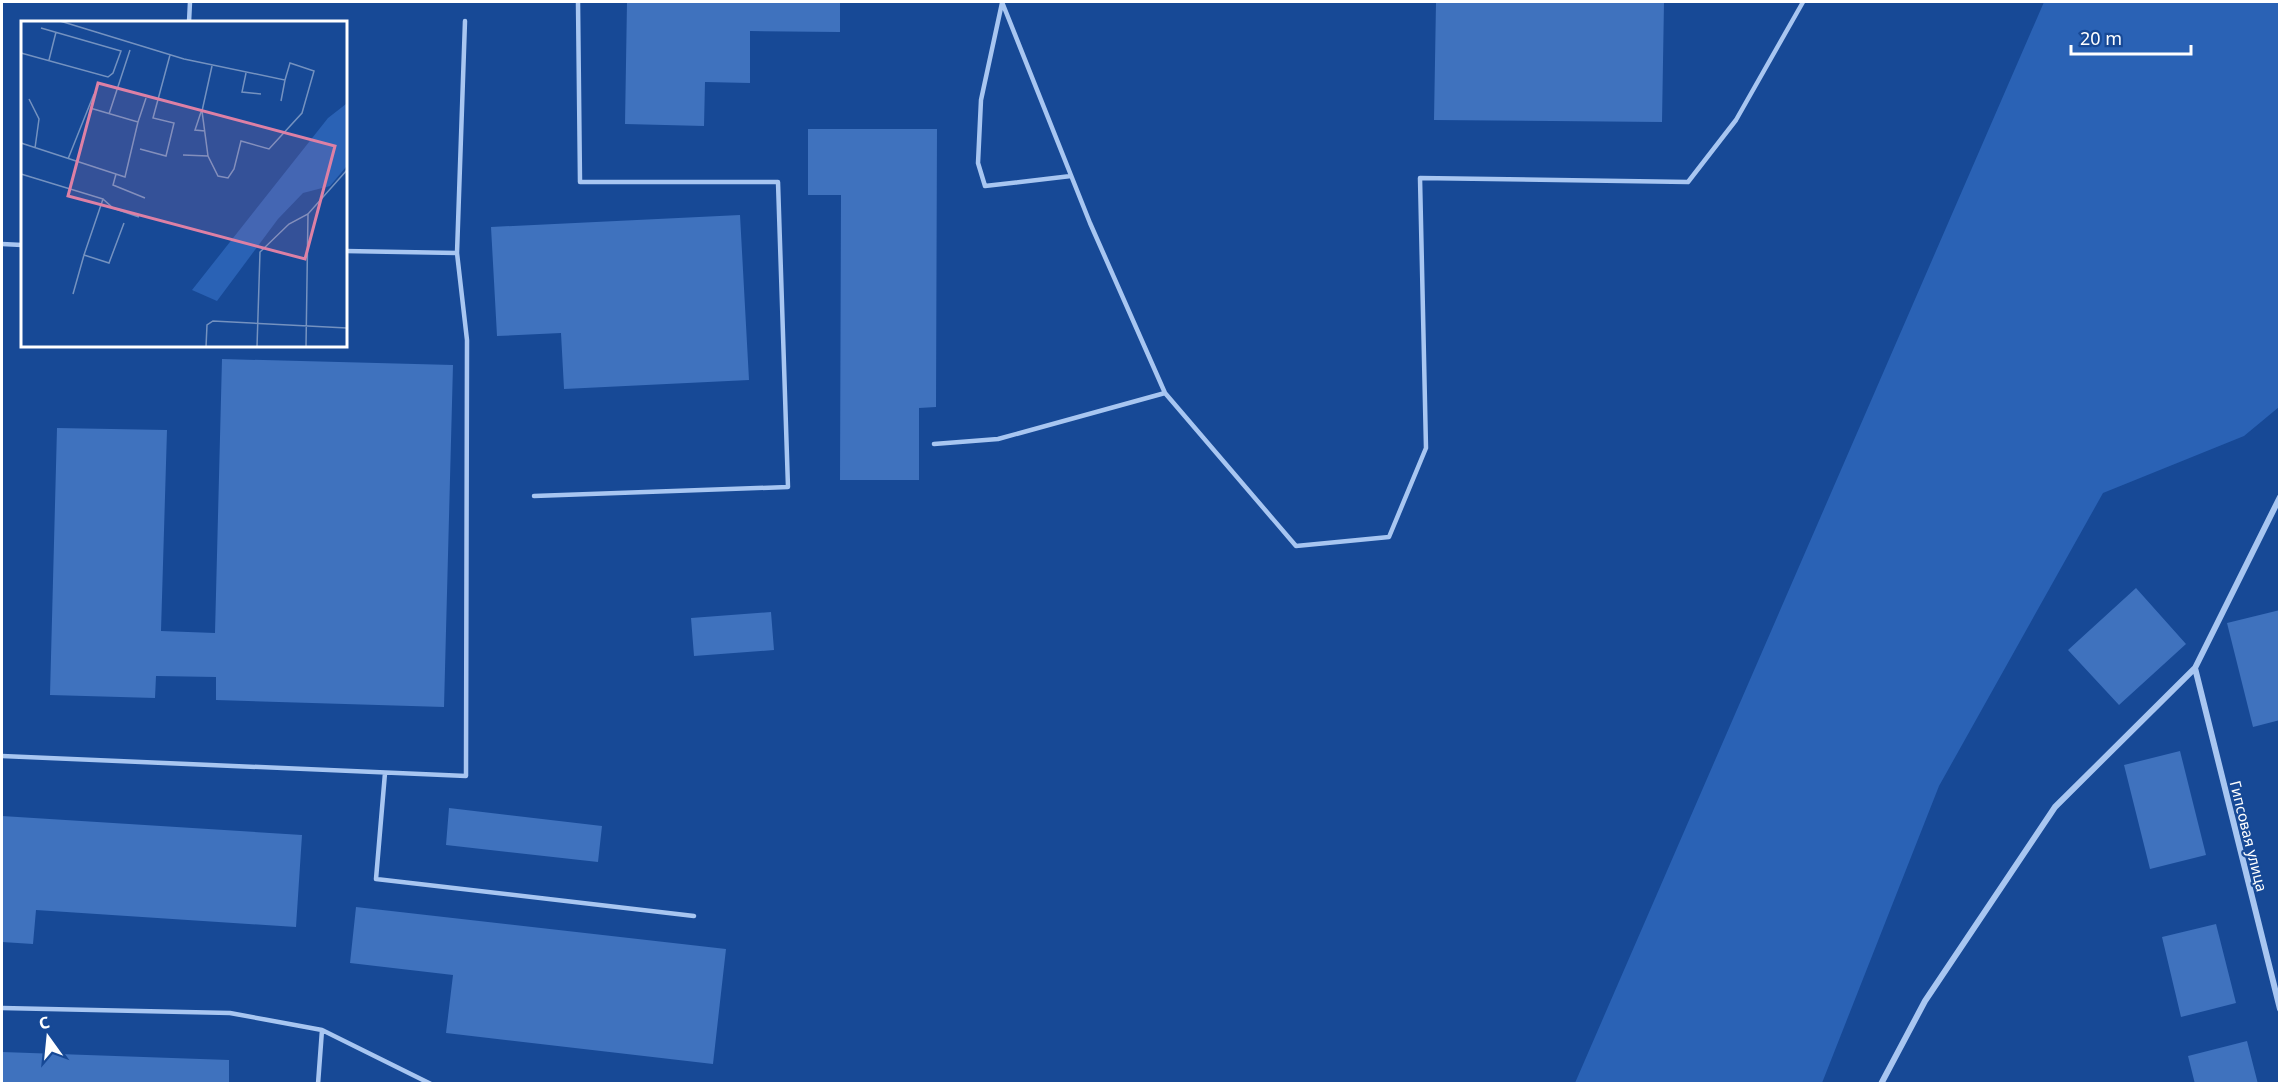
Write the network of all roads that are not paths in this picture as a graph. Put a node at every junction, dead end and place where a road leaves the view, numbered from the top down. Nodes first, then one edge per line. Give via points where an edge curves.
1 (190, 2) edge
2 (578, 2) edge
3 (1002, 2) edge
4 (1803, 2) edge
5 (189, 21) edge
6 (465, 21) dead end
7 (1071, 176) junction
8 (2, 244) edge
9 (21, 245) edge
10 (346, 251) edge
11 (457, 253) junction
12 (1165, 393) junction
13 (934, 444) dead end
14 (534, 495) dead end
15 (2280, 497) edge
16 (2195, 668) junction
17 (2, 756) edge
18 (385, 773) junction
19 (694, 916) dead end
20 (2, 1008) edge
21 (2280, 1009) edge
22 (321, 1030) junction
23 (318, 1083) edge
24 (431, 1083) edge
25 (1881, 1083) edge

1 - 5 lane
2 - 14 lane via 580,182 778,182 788,487
3 - 7 lane
3 - 7 lane via 981,100 978,163 985,186
4 - 12 lane via 1736,120 1688,182 1420,178 1426,448 1389,537 1296,546
6 - 11 lane
7 - 12 lane
8 - 9 lane
10 - 11 lane
11 - 18 lane via 466,340 466,776
12 - 13 lane via 998,440
15 - 16 street
16 - 21 street, Гипсовая улица
16 - 25 street via 2055,807 1925,1001
17 - 18 lane
18 - 19 lane via 376,879
20 - 22 lane via 230,1013
22 - 23 lane
22 - 24 lane

